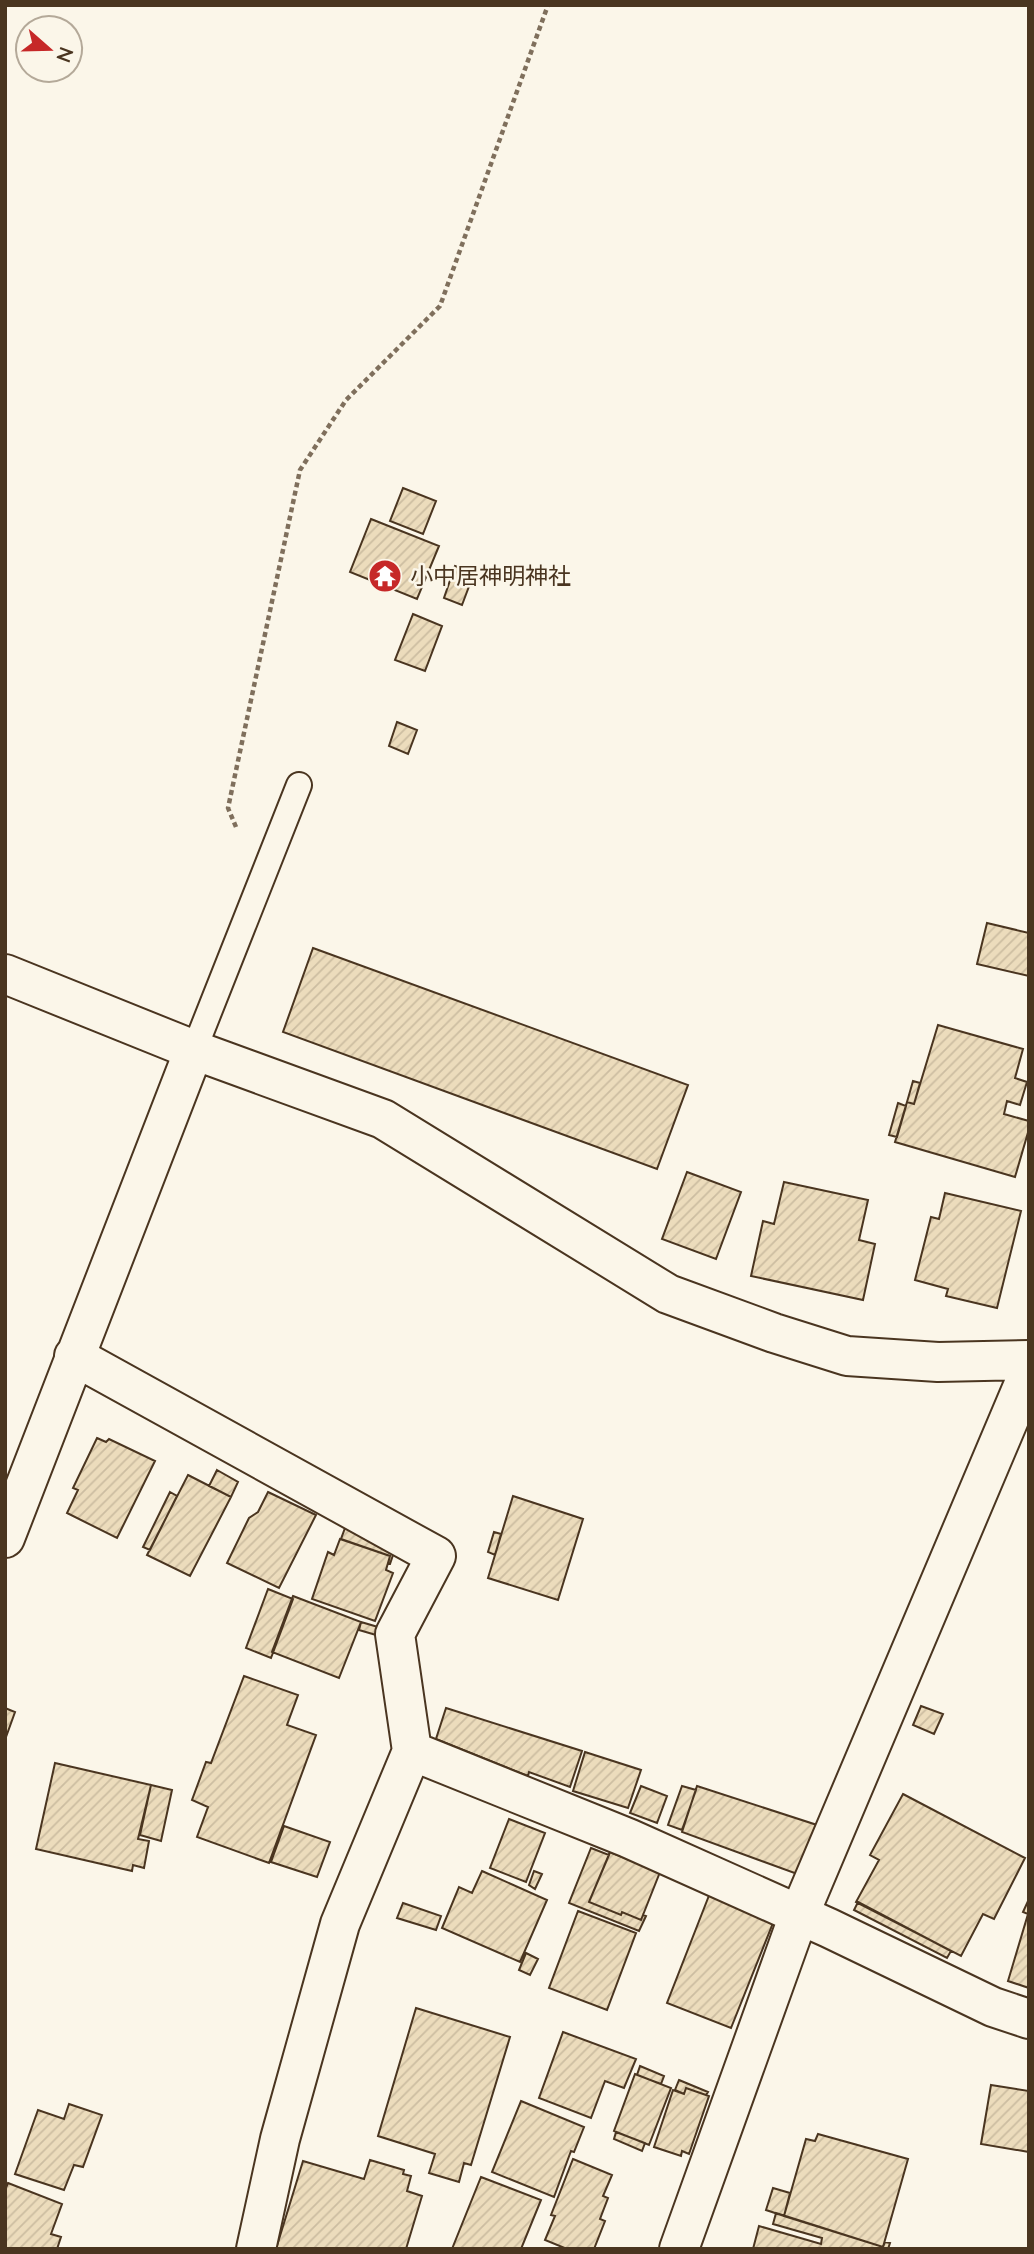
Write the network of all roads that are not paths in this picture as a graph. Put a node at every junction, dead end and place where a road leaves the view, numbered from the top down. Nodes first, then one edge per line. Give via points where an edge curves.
1 (299, 785) dead end
2 (5, 974) edge
3 (194, 1050) junction
4 (74, 1356) junction
5 (1029, 1360) edge
6 (1029, 1372) edge
7 (5, 1538) edge
8 (412, 1751) junction
9 (799, 1915) junction
10 (1029, 2019) edge
11 (256, 2249) edge
12 (679, 2249) edge

1 - 3 lane
2 - 3 street
3 - 4 street
3 - 5 street via 383,1119 668,1294 847,1356 938,1362
4 - 7 street
4 - 8 street via 436,1556 395,1634
6 - 9 street
8 - 9 street via 628,1838
8 - 11 street via 340,1924 280,2139
9 - 10 street via 993,2007
9 - 12 street

